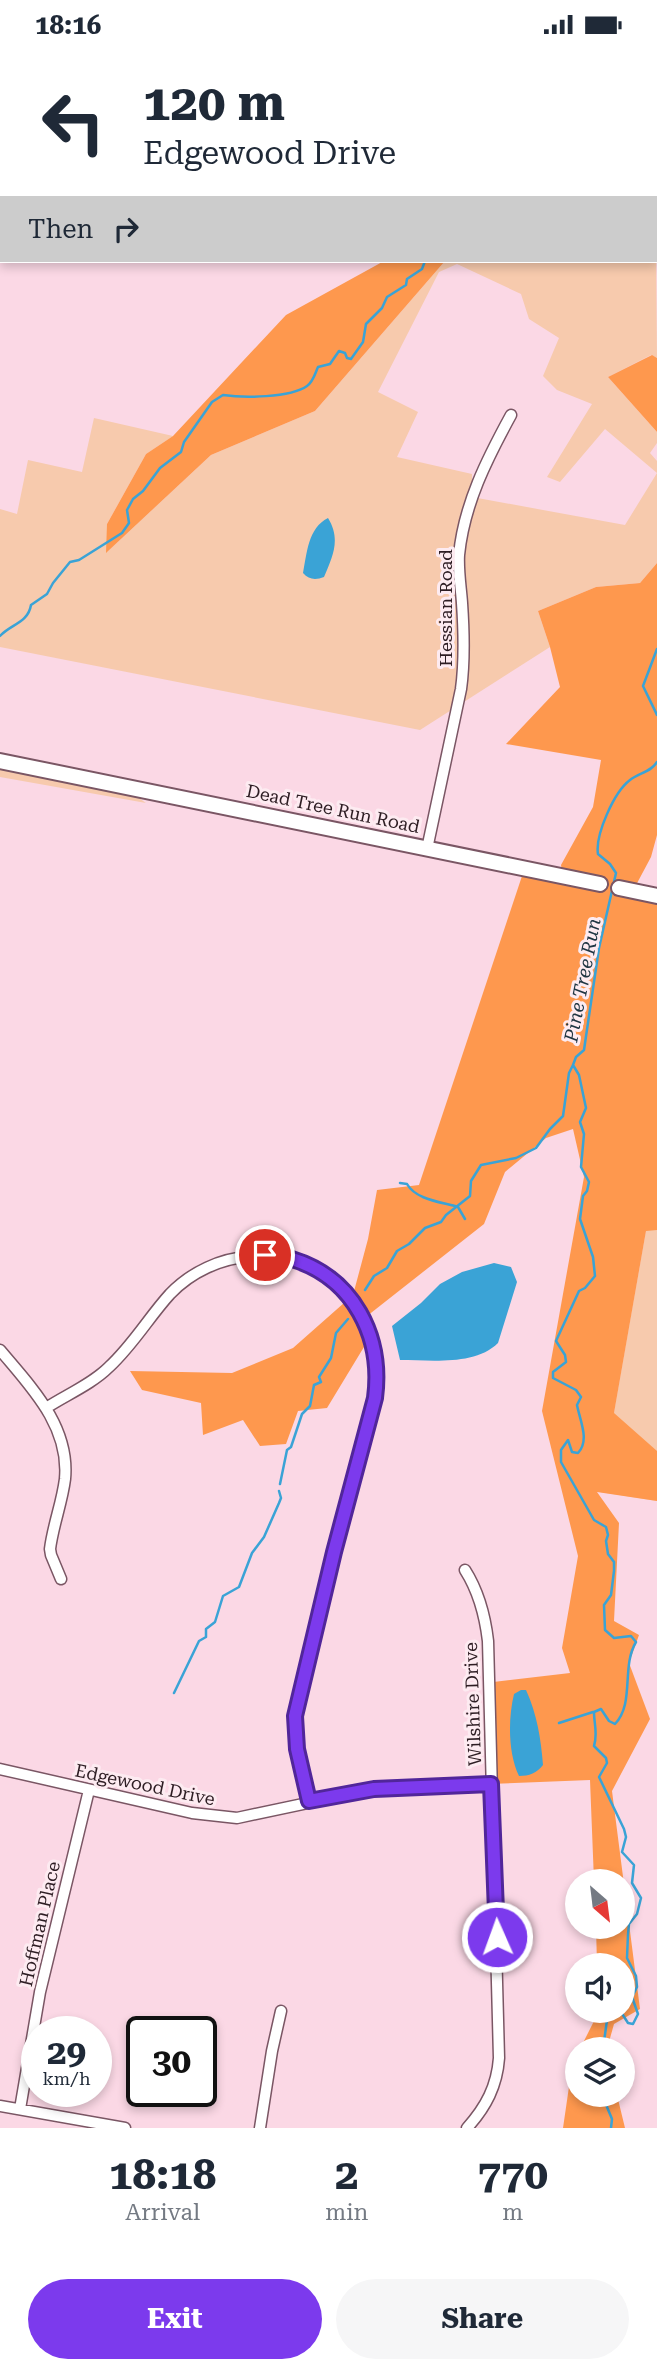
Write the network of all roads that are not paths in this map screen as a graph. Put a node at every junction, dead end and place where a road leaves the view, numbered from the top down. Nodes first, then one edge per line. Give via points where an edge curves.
1 (511, 415) dead end
2 (0, 761) edge
3 (427, 849) junction
4 (600, 884) joint
5 (619, 888) joint
6 (657, 896) edge
7 (0, 1350) edge
8 (46, 1408) junction
9 (465, 1570) dead end
10 (61, 1579) dead end
11 (0, 1769) edge
12 (491, 1784) junction
13 (89, 1790) junction
14 (309, 1801) junction
15 (281, 2011) dead end
16 (0, 2106) edge
17 (20, 2109) junction
18 (125, 2128) edge
19 (260, 2128) edge
20 (467, 2128) edge

1 - 3 street, Hessian Road via 482,470 462,538 463,678
2 - 3 street, Dead Tree Run Road
3 - 4 street, Dead Tree Run Road
4 - 5 street, Dead Tree Run Road
5 - 6 street, Dead Tree Run Road
7 - 8 street
8 - 10 street via 64,1457 64,1483 50,1549
8 - 14 street via 106,1370 172,1293 224,1261 253,1255 291,1259 331,1279 351,1300 372,1338 378,1379 295,1716
9 - 12 street, Wilshire Drive via 486,1618
11 - 13 street, Edgewood Drive
12 - 14 street, Edgewood Drive via 374,1789
12 - 20 street, Wilshire Drive via 499,2058 492,2092
13 - 14 street, Edgewood Drive via 226,1818
13 - 17 street, Hoffman Place via 40,1991
15 - 19 street
16 - 17 street
17 - 18 street

